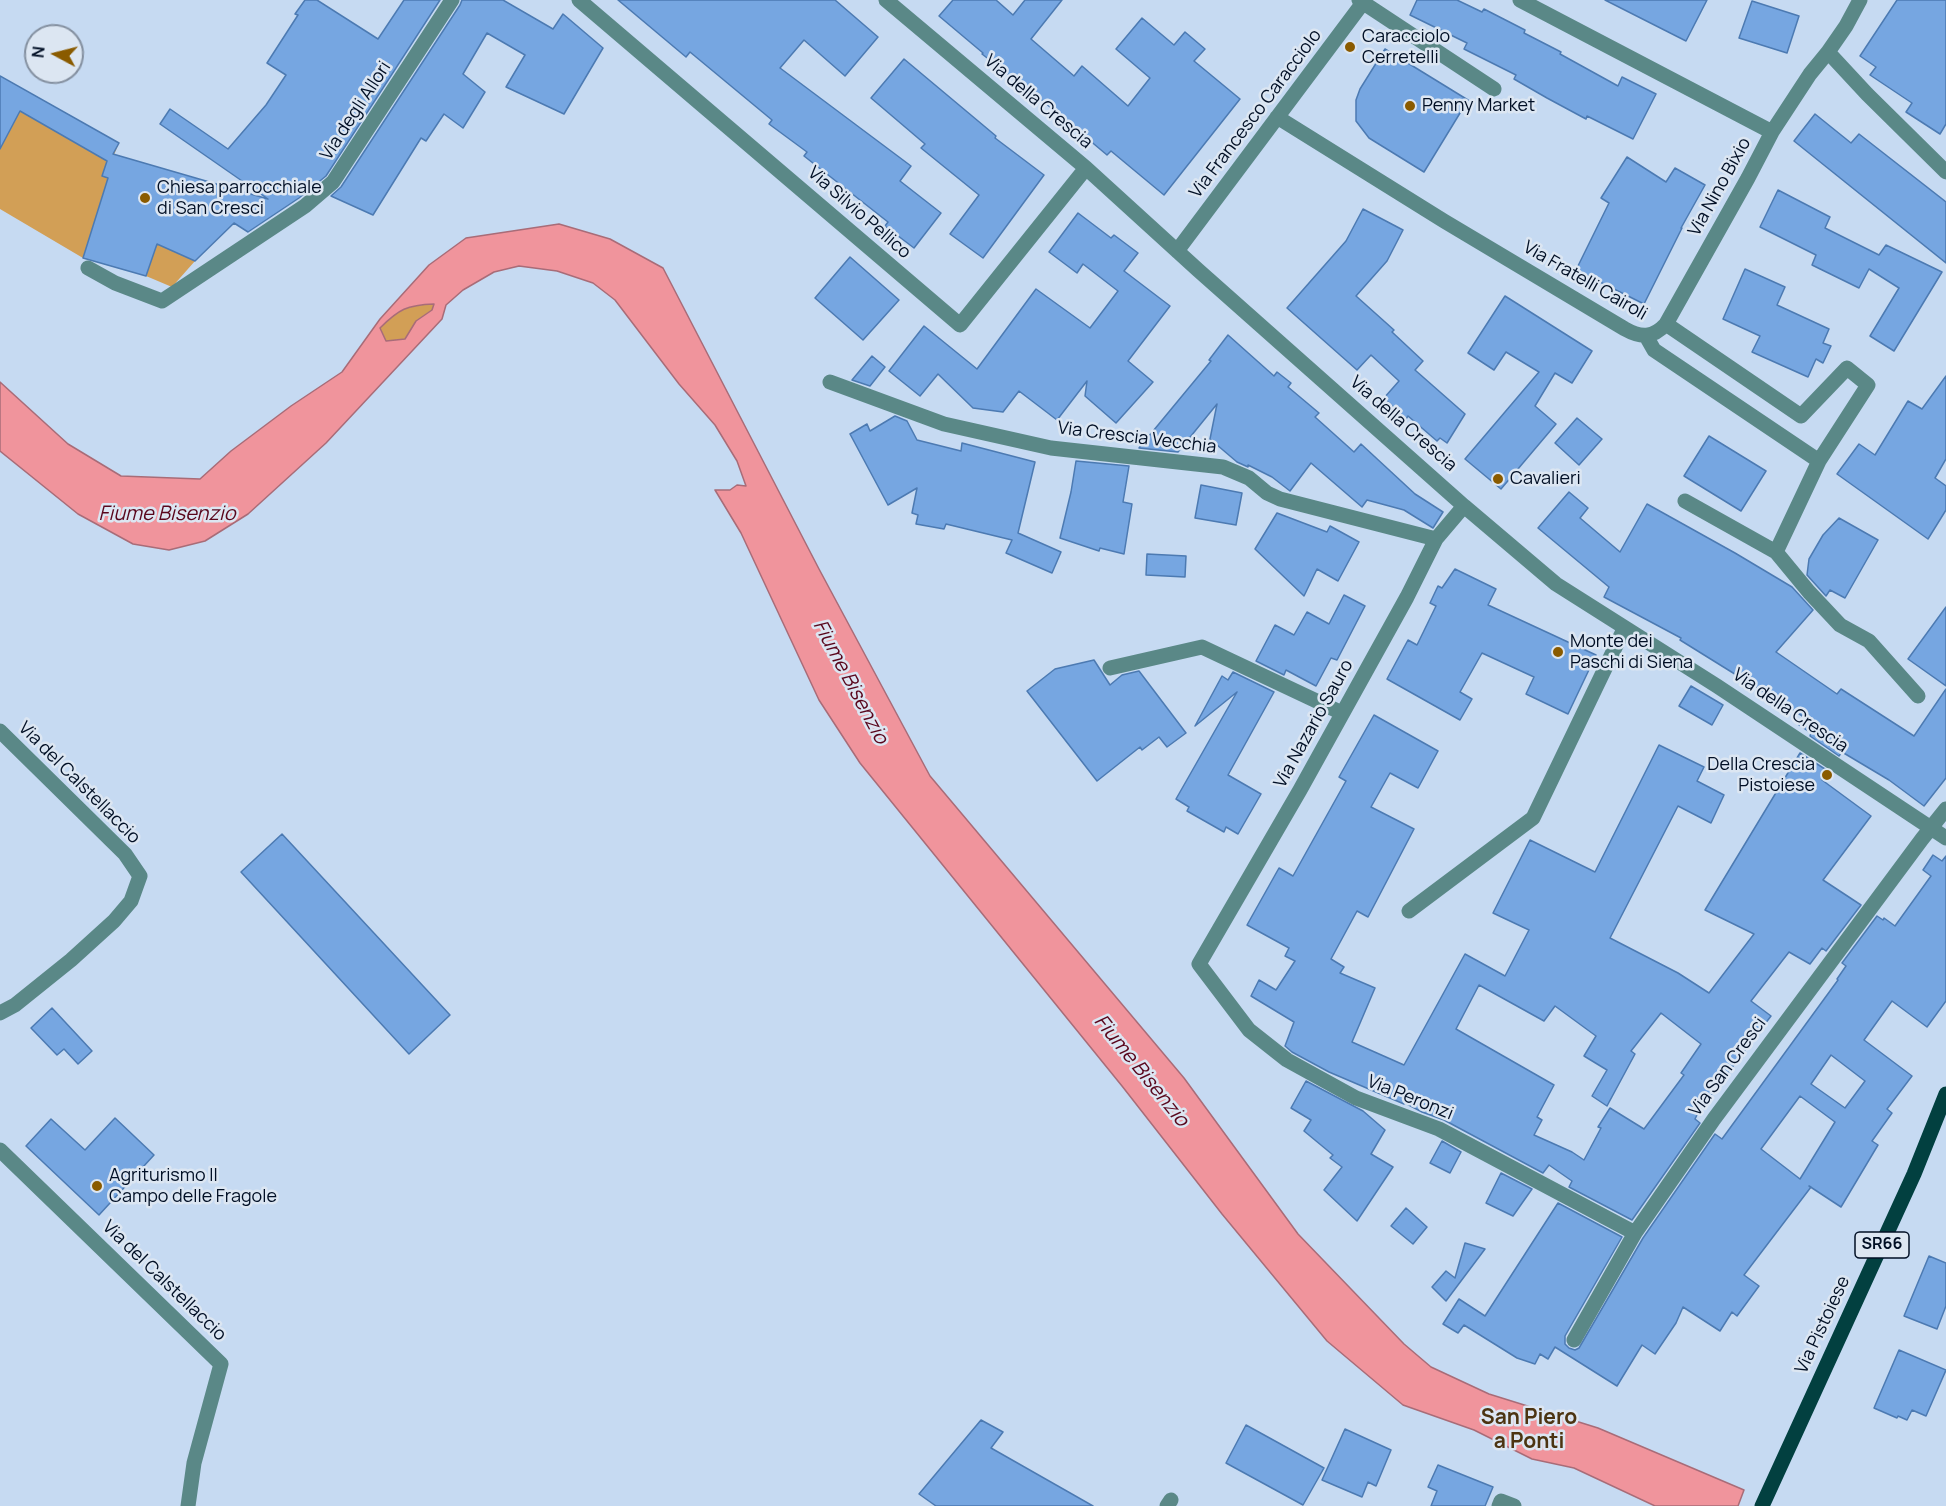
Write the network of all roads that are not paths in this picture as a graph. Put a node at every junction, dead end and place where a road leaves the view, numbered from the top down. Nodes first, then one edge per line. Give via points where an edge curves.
1 (453, 0) edge
2 (579, 0) edge
3 (885, 0) edge
4 (1520, 0) edge
5 (1860, 0) edge
6 (1362, 1) edge
7 (1828, 52) junction
8 (1494, 89) dead end
9 (1276, 117) junction
10 (1772, 132) junction
11 (1086, 168) junction
12 (1946, 172) edge
13 (1177, 251) junction
14 (88, 268) dead end
15 (1666, 324) junction
16 (1646, 336) junction
17 (830, 382) dead end
18 (1819, 461) junction
19 (1685, 501) dead end
20 (1464, 506) junction
21 (1436, 539) junction
22 (1776, 552) junction
23 (1624, 629) junction
24 (1110, 668) dead end
25 (1918, 696) dead end
26 (1342, 713) junction
27 (0, 731) edge
28 (1946, 809) edge
29 (1931, 829) junction
30 (1946, 838) edge
31 (1409, 911) dead end
32 (1199, 964) joint
33 (0, 1013) edge
34 (1946, 1094) edge
35 (0, 1150) edge
36 (1635, 1233) junction
37 (1574, 1340) dead end
38 (188, 1506) edge
39 (1762, 1506) edge

1 - 14 street, Via degli Allori via 333,182 305,206 162,301
2 - 11 street, Via Silvio Pellico via 960,325
3 - 11 street, Via della Crescia
4 - 10 street
5 - 7 street, Via Nino Bixio
6 - 8 street
6 - 9 street, Via Francesco Caracciolo
7 - 10 street, Via Nino Bixio
7 - 12 street
9 - 13 street, Via Francesco Caracciolo
9 - 16 street, Via Fratelli Cairoli via 1448,215 1625,329
10 - 15 street, Via Nino Bixio
11 - 13 street, Via della Crescia
13 - 20 street, Via della Crescia
15 - 16 street, Via Nino Bixio
15 - 18 street, Via Fratelli Cairoli via 1801,416 1847,368 1868,385
16 - 18 street, Via Fratelli Cairoli via 1654,350
17 - 21 street, Via Crescia Vecchia via 944,424 1051,448 1223,467 1249,478 1280,499
18 - 22 street, Via Fratelli Cairoli
19 - 22 street
20 - 21 street, Via Nazario Sauro
20 - 23 street, Via della Crescia via 1556,584
21 - 26 street, Via Nazario Sauro
22 - 25 street via 1840,625 1869,641
23 - 29 street, Via della Crescia via 1717,686
23 - 31 street via 1533,818
24 - 26 street via 1202,647
26 - 32 street, Via Nazario Sauro
27 - 33 street, Via del Calstellaccio via 125,854 140,876 131,902 114,921 71,960
28 - 29 street, Via San Cresci
29 - 30 street
29 - 36 street, Via San Cresci via 1720,1110
32 - 36 street, Via Peronzi via 1249,1030 1287,1060 1356,1098 1439,1129
34 - 39 main road, Via Pistoiese / SR66 via 1914,1174
35 - 38 street, Via del Calstellaccio via 221,1364 194,1463
36 - 37 street, Via San Cresci

